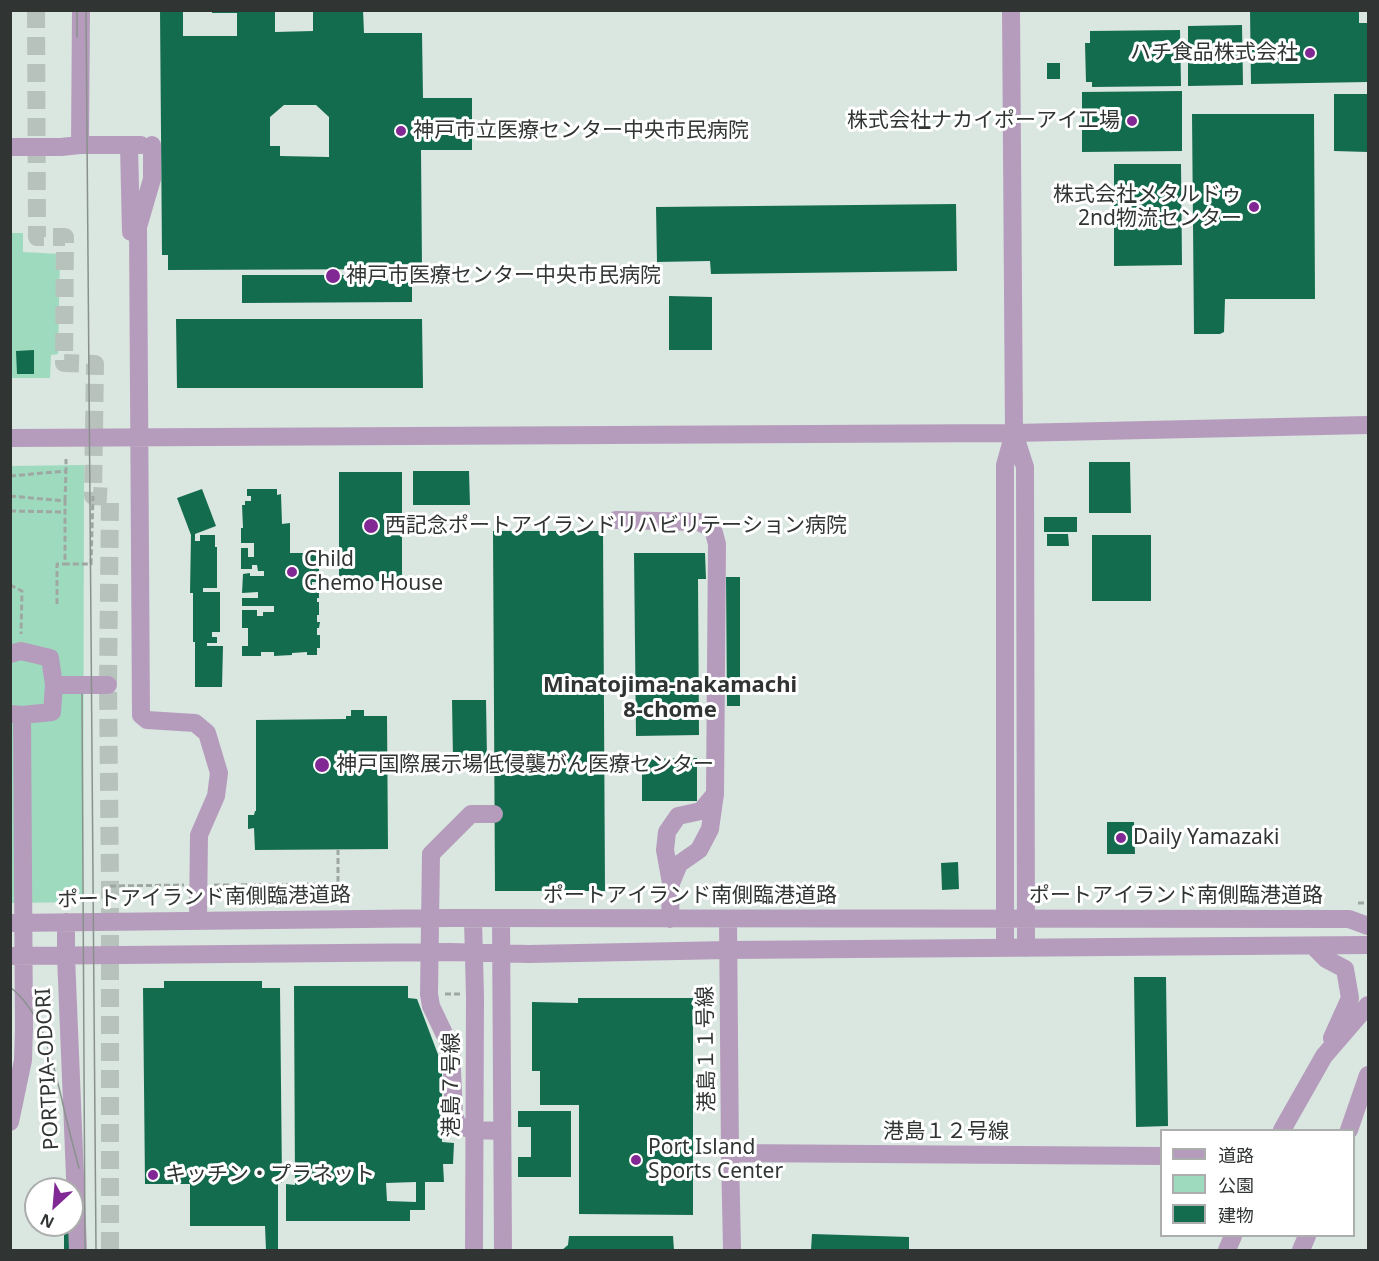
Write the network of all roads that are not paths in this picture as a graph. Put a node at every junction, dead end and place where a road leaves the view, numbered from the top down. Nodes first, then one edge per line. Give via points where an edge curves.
1 (81, 10) edge
2 (1011, 10) edge
3 (80, 145) junction
4 (129, 145) junction
5 (10, 147) edge
6 (1368, 425) edge
7 (1014, 433) junction
8 (138, 437) junction
9 (10, 438) edge
10 (616, 520) dead end
11 (18, 646) edge
12 (108, 685) dead end
13 (54, 686) junction
14 (16, 714) edge
15 (715, 794) junction
16 (494, 814) dead end
17 (671, 883) junction
18 (1004, 918) junction
19 (1025, 918) junction
20 (474, 919) junction
21 (501, 919) junction
22 (670, 919) junction
23 (728, 919) junction
24 (198, 921) junction
25 (66, 922) junction
26 (10, 923) edge
27 (1368, 926) edge
28 (1368, 945) edge
29 (1312, 946) junction
30 (1005, 948) junction
31 (1026, 948) junction
32 (728, 950) junction
33 (474, 953) junction
34 (502, 953) junction
35 (10, 956) edge
36 (66, 956) junction
37 (1368, 1005) edge
38 (1324, 1056) junction
39 (1368, 1075) edge
40 (10, 1122) edge
41 (1283, 1129) edge
42 (1350, 1129) edge
43 (475, 1130) junction
44 (502, 1131) junction
45 (730, 1153) junction
46 (1160, 1156) edge
47 (1233, 1237) edge
48 (1307, 1237) edge
49 (78, 1251) edge
50 (474, 1251) edge
51 (503, 1251) edge
52 (732, 1251) edge
53 (1227, 1251) edge
54 (1301, 1251) edge

1 - 3 street
2 - 7 street
3 - 4 street
3 - 5 street
4 - 8 street via 134,413
4 - 8 street via 155,145 152,179 138,227
6 - 7 street
7 - 8 street
7 - 18 street via 1005,465
7 - 19 street via 1025,467
8 - 9 street
8 - 24 street via 141,715 147,720 195,723 207,733 219,773 216,796 199,835
10 - 15 street via 699,522 712,529 717,544
11 - 13 street via 50,658
12 - 13 street
13 - 14 street via 52,712
14 - 40 street via 24,872 24,1028 23,1060
15 - 17 street via 710,829 699,850 679,864
15 - 17 street via 701,810 678,816 667,832 665,850
16 - 43 street via 471,814 431,854 429,994 451,1048 454,1115 458,1126
17 - 22 street
18 - 19 street, ポートアイランド南側臨港道路
18 - 23 street, ポートアイランド南側臨港道路
18 - 30 street
19 - 27 street, ポートアイランド南側臨港道路 via 1349,919
19 - 31 street
20 - 21 street, ポートアイランド南側臨港道路
20 - 24 street, ポートアイランド南側臨港道路
20 - 33 street, 港島７号線
21 - 22 street, ポートアイランド南側臨港道路
21 - 34 street
22 - 23 street, ポートアイランド南側臨港道路
23 - 32 street, 港島１１号線
24 - 25 street, ポートアイランド南側臨港道路
25 - 26 street, ポートアイランド南側臨港道路
25 - 36 street, PORTPIA-ODORI
28 - 29 street
29 - 31 street
29 - 38 street via 1345,969 1350,998
30 - 31 street
30 - 32 street
32 - 34 street
32 - 45 street, 港島１１号線
33 - 34 street
33 - 36 street
33 - 43 street, 港島７号線
34 - 44 street
35 - 36 street
36 - 49 street, PORTPIA-ODORI
37 - 38 street
38 - 41 street
39 - 42 street
43 - 44 street
43 - 50 street, 港島７号線
44 - 51 street
45 - 46 street, 港島１２号線
45 - 52 street, 港島１１号線
47 - 53 street
48 - 54 street

